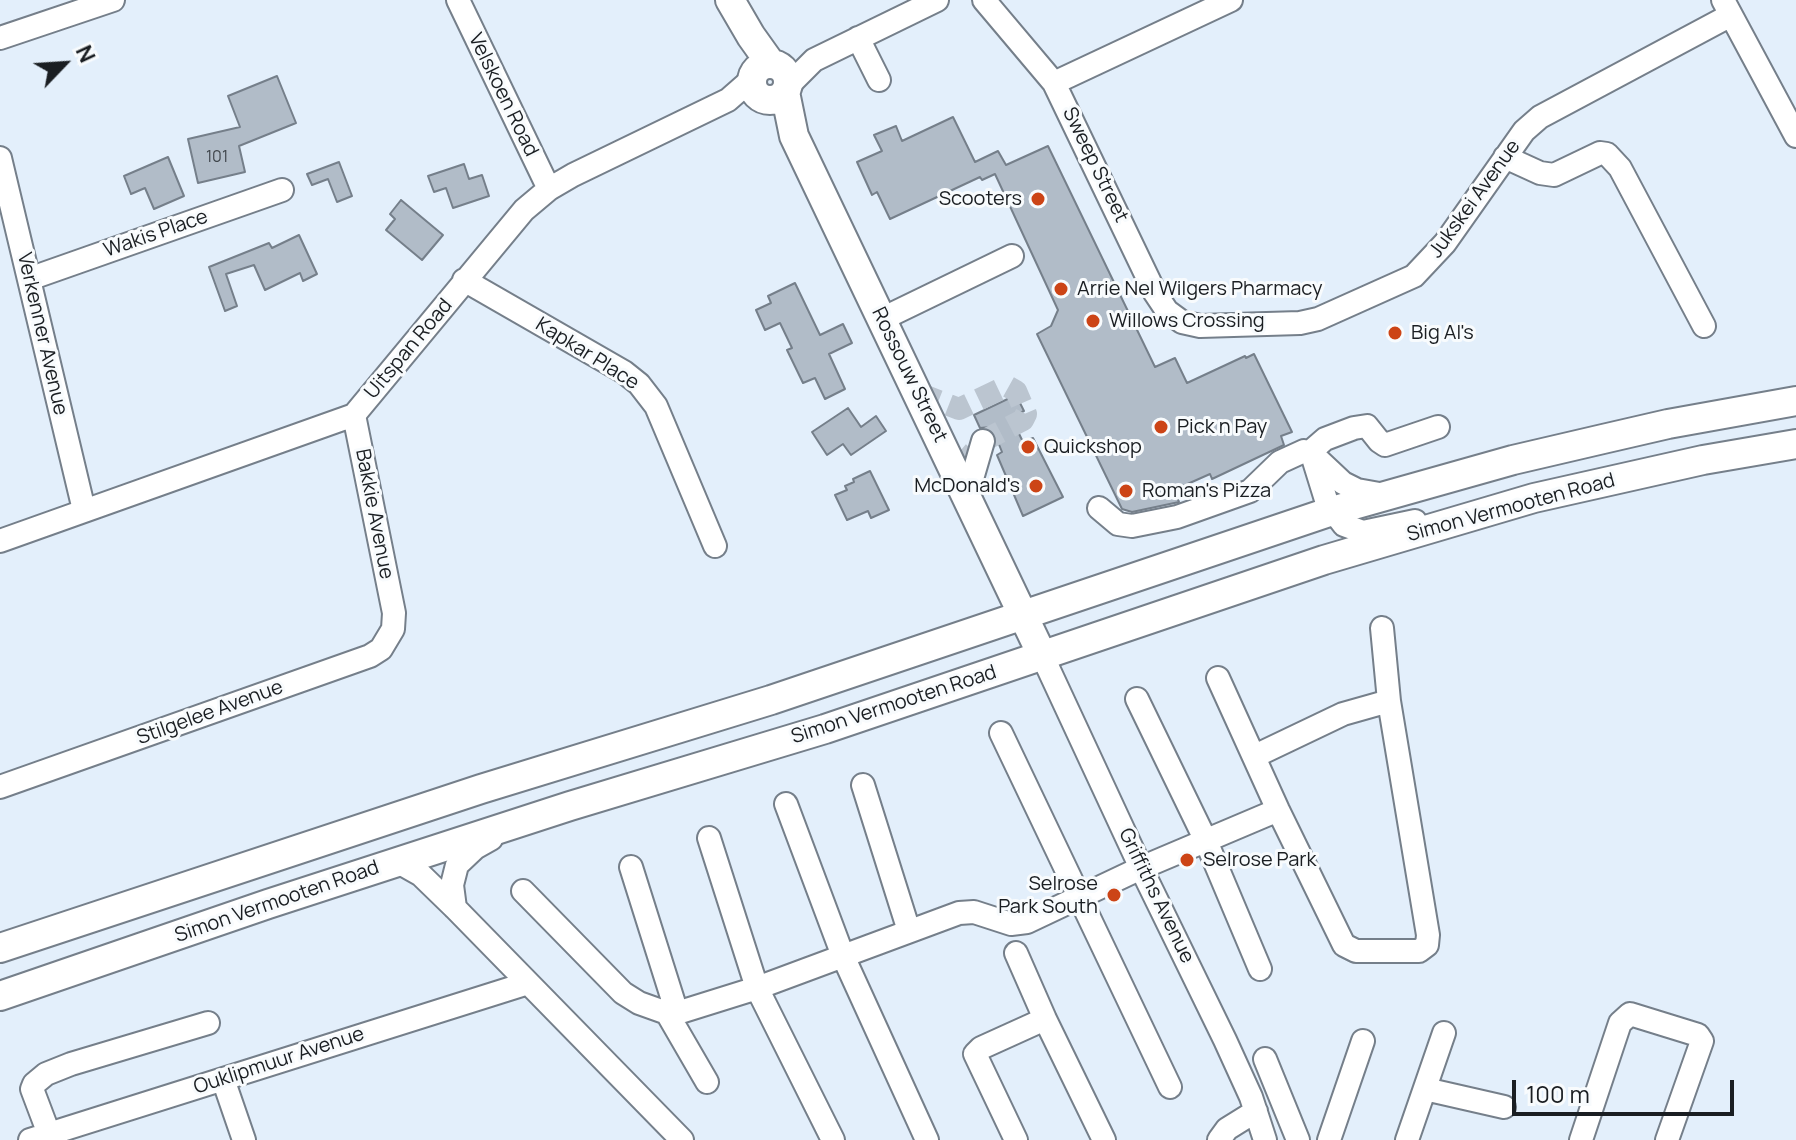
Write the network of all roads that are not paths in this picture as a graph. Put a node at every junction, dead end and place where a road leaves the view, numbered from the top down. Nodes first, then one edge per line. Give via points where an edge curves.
1 (113, 0) edge
2 (458, 0) edge
3 (937, 0) edge
4 (984, 0) edge
5 (1222, 2) edge
6 (732, 4) edge
7 (1727, 8) edge
8 (0, 38) edge
9 (858, 38) junction
10 (879, 80) dead end
11 (768, 82) junction
12 (1054, 83) junction
13 (1796, 136) edge
14 (1505, 157) junction
15 (0, 158) edge
16 (549, 189) junction
17 (282, 190) dead end
18 (1012, 256) dead end
19 (29, 279) junction
20 (464, 280) junction
21 (882, 319) junction
22 (1200, 326) joint
23 (1704, 326) dead end
24 (1796, 401) edge
25 (354, 415) junction
26 (1438, 427) dead end
27 (983, 441) dead end
28 (1796, 444) edge
29 (1311, 453) junction
30 (1386, 495) junction
31 (967, 496) junction
32 (1534, 498) junction
33 (1099, 508) dead end
34 (84, 510) junction
35 (1332, 511) junction
36 (0, 541) edge
37 (715, 546) dead end
38 (394, 613) joint
39 (1024, 614) junction
40 (1382, 628) dead end
41 (1042, 655) junction
42 (1218, 678) dead end
43 (1137, 699) dead end
44 (1389, 701) junction
45 (1001, 733) dead end
46 (1255, 756) junction
47 (863, 785) dead end
48 (0, 787) edge
49 (786, 804) dead end
50 (1278, 810) junction
51 (529, 820) junction
52 (709, 838) dead end
53 (1206, 841) junction
54 (398, 862) junction
55 (631, 867) dead end
56 (1141, 868) junction
57 (523, 891) dead end
58 (1080, 898) junction
59 (455, 908) junction
60 (909, 931) junction
61 (0, 948) edge
62 (1016, 953) dead end
63 (843, 956) junction
64 (1260, 969) dead end
65 (528, 983) junction
66 (757, 988) junction
67 (0, 996) edge
68 (672, 1013) junction
69 (1045, 1019) junction
70 (208, 1023) dead end
71 (1444, 1033) dead end
72 (1363, 1041) dead end
73 (1265, 1059) dead end
74 (223, 1079) junction
75 (707, 1082) dead end
76 (1170, 1087) dead end
77 (1425, 1089) junction
78 (1504, 1107) dead end
79 (1256, 1111) junction
80 (40, 1137) edge
81 (244, 1140) edge
82 (682, 1140) edge
83 (833, 1140) edge
84 (927, 1140) edge
85 (1016, 1140) edge
86 (1104, 1140) edge
87 (1219, 1140) edge
88 (1265, 1140) edge
89 (1298, 1140) edge
90 (1329, 1140) edge
91 (1407, 1140) edge
92 (1581, 1140) edge
93 (1667, 1140) edge

1 - 8 street
2 - 16 street, Velskoen Road
3 - 9 street, Uitspan Road
4 - 12 street, Sweep Street
5 - 12 street
6 - 11 main road, Rossouw Street
7 - 13 street
7 - 14 street, Jukskei Avenue via 1540,117
9 - 10 street
9 - 11 street, Uitspan Road
11 - 16 street, Uitspan Road
11 - 21 main road, Rossouw Street
12 - 22 street, Sweep Street via 1155,293 1182,322
14 - 22 street, Jukskei Avenue via 1445,243 1414,276 1318,319
14 - 23 street via 1554,175 1607,154 1620,168
15 - 19 street, Verkenner Avenue
16 - 20 street, Uitspan Road
17 - 19 street, Wakis Place
18 - 21 street
19 - 34 street, Verkenner Avenue
20 - 25 street, Uitspan Road
20 - 37 street, Kapkar Place via 624,372 650,395
21 - 31 main road, Rossouw Street
24 - 30 main road via 1668,424
25 - 34 street, Uitspan Road
25 - 38 street, Bakkie Avenue
26 - 29 street via 1385,445 1367,426 1354,428 1325,439
27 - 31 street
28 - 32 main road, Simon Vermooten Road
29 - 30 street via 1343,483
29 - 33 street via 1280,462 1250,491 1177,517 1132,526 1118,524
29 - 35 street
30 - 35 main road
31 - 39 main road, Rossouw Street
32 - 35 street via 1363,532 1344,525
32 - 41 main road, Simon Vermooten Road via 1324,560
34 - 36 street, Uitspan Road
35 - 39 main road
38 - 48 street, Stilgelee Avenue via 387,641 370,656
39 - 41 main road, Rossouw Street
39 - 61 main road
40 - 44 street
41 - 51 main road, Simon Vermooten Road via 825,729
41 - 56 street, Griffiths Avenue
42 - 46 street
43 - 53 street
44 - 46 street via 1343,714
44 - 50 street via 1428,935 1423,949 1356,951 1344,945
45 - 58 street
46 - 50 street
47 - 60 street
49 - 63 street
50 - 53 street
51 - 54 main road, Simon Vermooten Road
51 - 59 street via 475,848 457,865 452,885
52 - 66 street
53 - 56 street
53 - 64 street
54 - 59 street via 421,875
54 - 67 main road, Simon Vermooten Road
55 - 68 street
56 - 58 street
56 - 79 street, Griffiths Avenue
57 - 68 street via 623,993
58 - 60 street via 1027,922 1011,924 974,912 959,913
58 - 76 street
59 - 65 street
60 - 63 street
62 - 69 street
63 - 66 street
63 - 84 street
65 - 74 street, Ouklipmuur Avenue
65 - 82 street
66 - 68 street
66 - 83 street
68 - 75 street
69 - 85 street via 975,1054
69 - 86 street
70 - 80 street via 46,1074 32,1089
71 - 77 street
72 - 90 street
73 - 89 street
74 - 80 street, Ouklipmuur Avenue
74 - 81 street
77 - 78 street
77 - 91 street
79 - 87 street
79 - 88 street, Griffiths Avenue
92 - 93 street via 1620,1023 1630,1014 1698,1035 1702,1041

